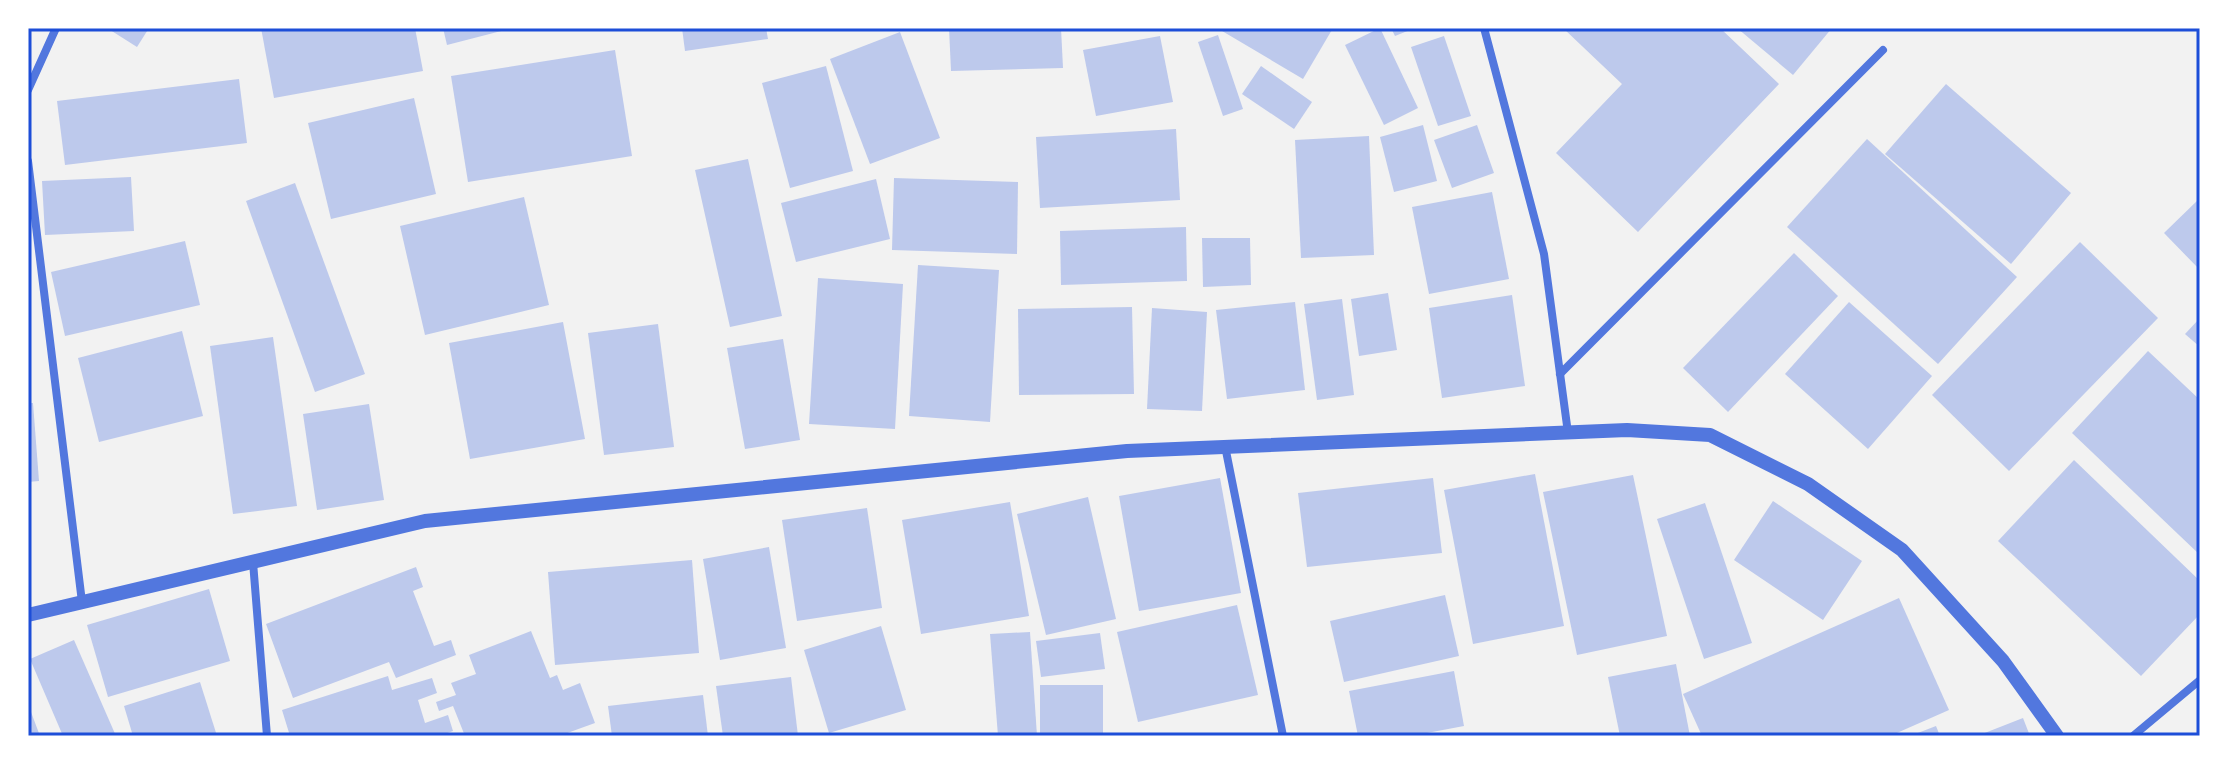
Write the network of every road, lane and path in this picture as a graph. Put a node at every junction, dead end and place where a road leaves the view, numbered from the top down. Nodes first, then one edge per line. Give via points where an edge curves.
1 (56, 28) edge
2 (1484, 28) edge
3 (1883, 50) dead end
4 (28, 90) edge
5 (28, 161) edge
6 (1560, 374) junction
7 (1568, 433) junction
8 (1225, 446) junction
9 (253, 562) junction
10 (82, 602) junction
11 (28, 615) edge
12 (2200, 680) edge
13 (267, 736) edge
14 (1283, 736) edge
15 (2057, 736) edge
16 (2133, 736) edge

1 - 4 street
2 - 6 street via 1544,254
3 - 6 street
5 - 10 street
6 - 7 street
7 - 8 street
7 - 15 street via 1710,435 1808,484 1902,550 2003,661
8 - 9 street via 1112,452 425,521
8 - 14 street
9 - 10 street
9 - 13 street
10 - 11 street
12 - 16 street

